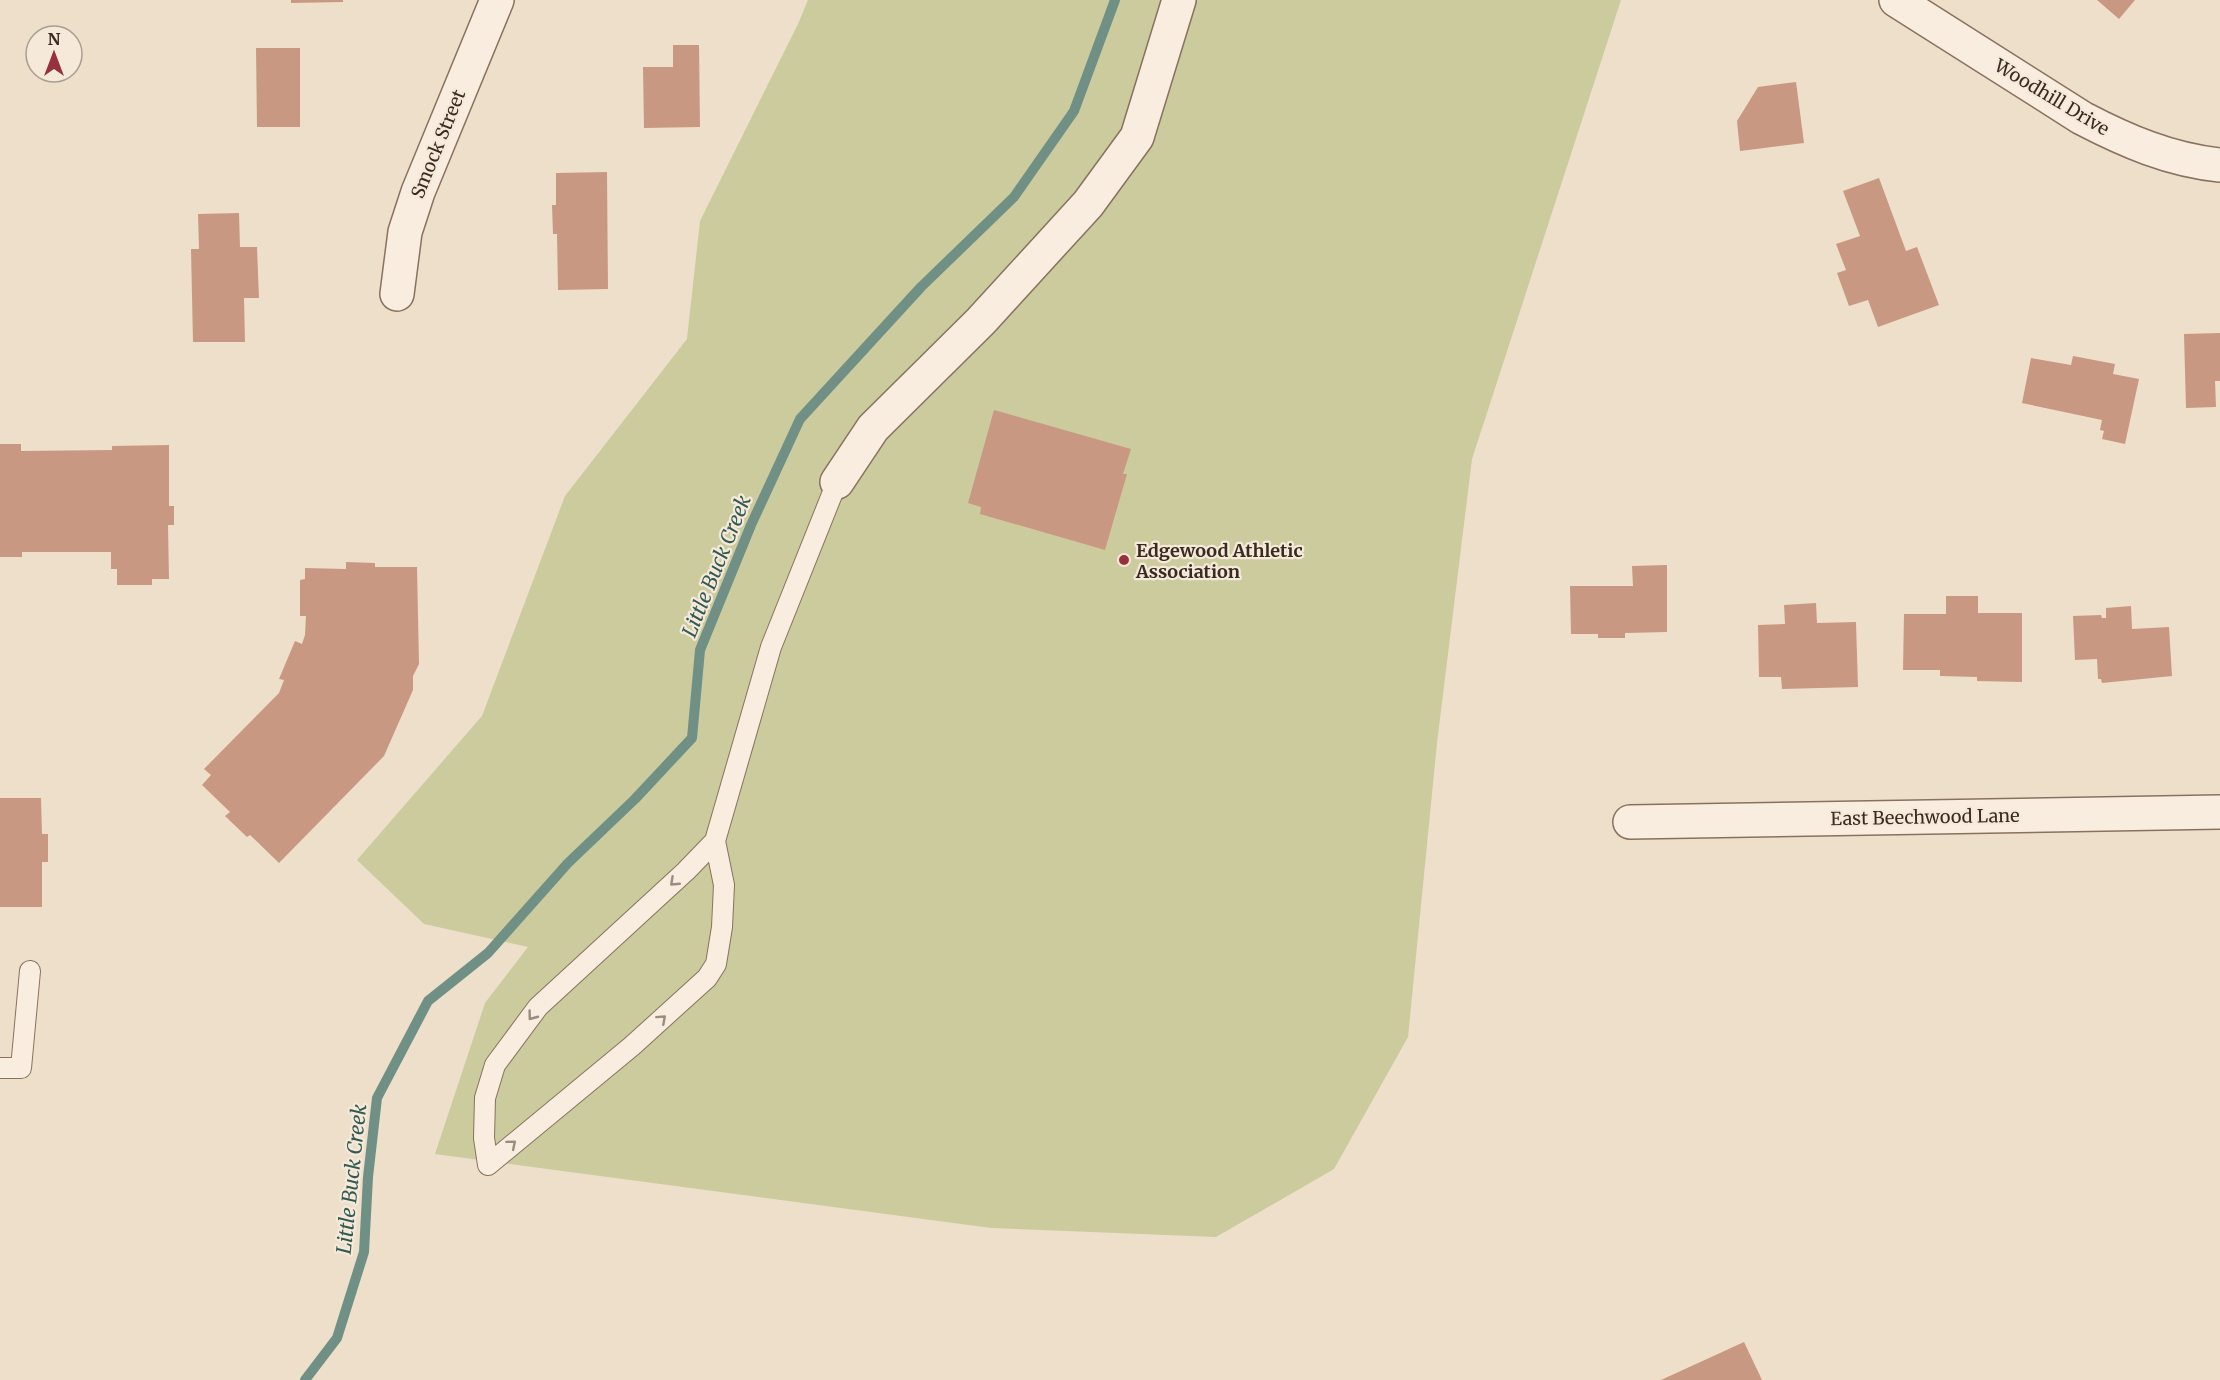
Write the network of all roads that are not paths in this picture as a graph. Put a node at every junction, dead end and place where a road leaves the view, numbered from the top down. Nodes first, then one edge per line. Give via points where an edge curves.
1 (497, 0) edge
2 (1179, 0) edge
3 (1896, 0) edge
4 (2220, 165) edge
5 (397, 294) dead end
6 (837, 482) joint
7 (2220, 812) edge
8 (1630, 822) dead end
9 (715, 841) junction
10 (30, 971) dead end
11 (0, 1068) edge

1 - 5 street, Smock Street via 418,192 405,232
2 - 6 street via 1137,137 1088,204 981,321 873,428
3 - 4 street, Woodhill Drive via 2112,134 2160,153
6 - 9 lane via 771,647
7 - 8 street, East Beechwood Lane
9 -> 9 lane via 538,1007 495,1065 485,1098 488,1165 632,1046 707,978 716,964 722,927 724,885
10 - 11 lane via 21,1068

